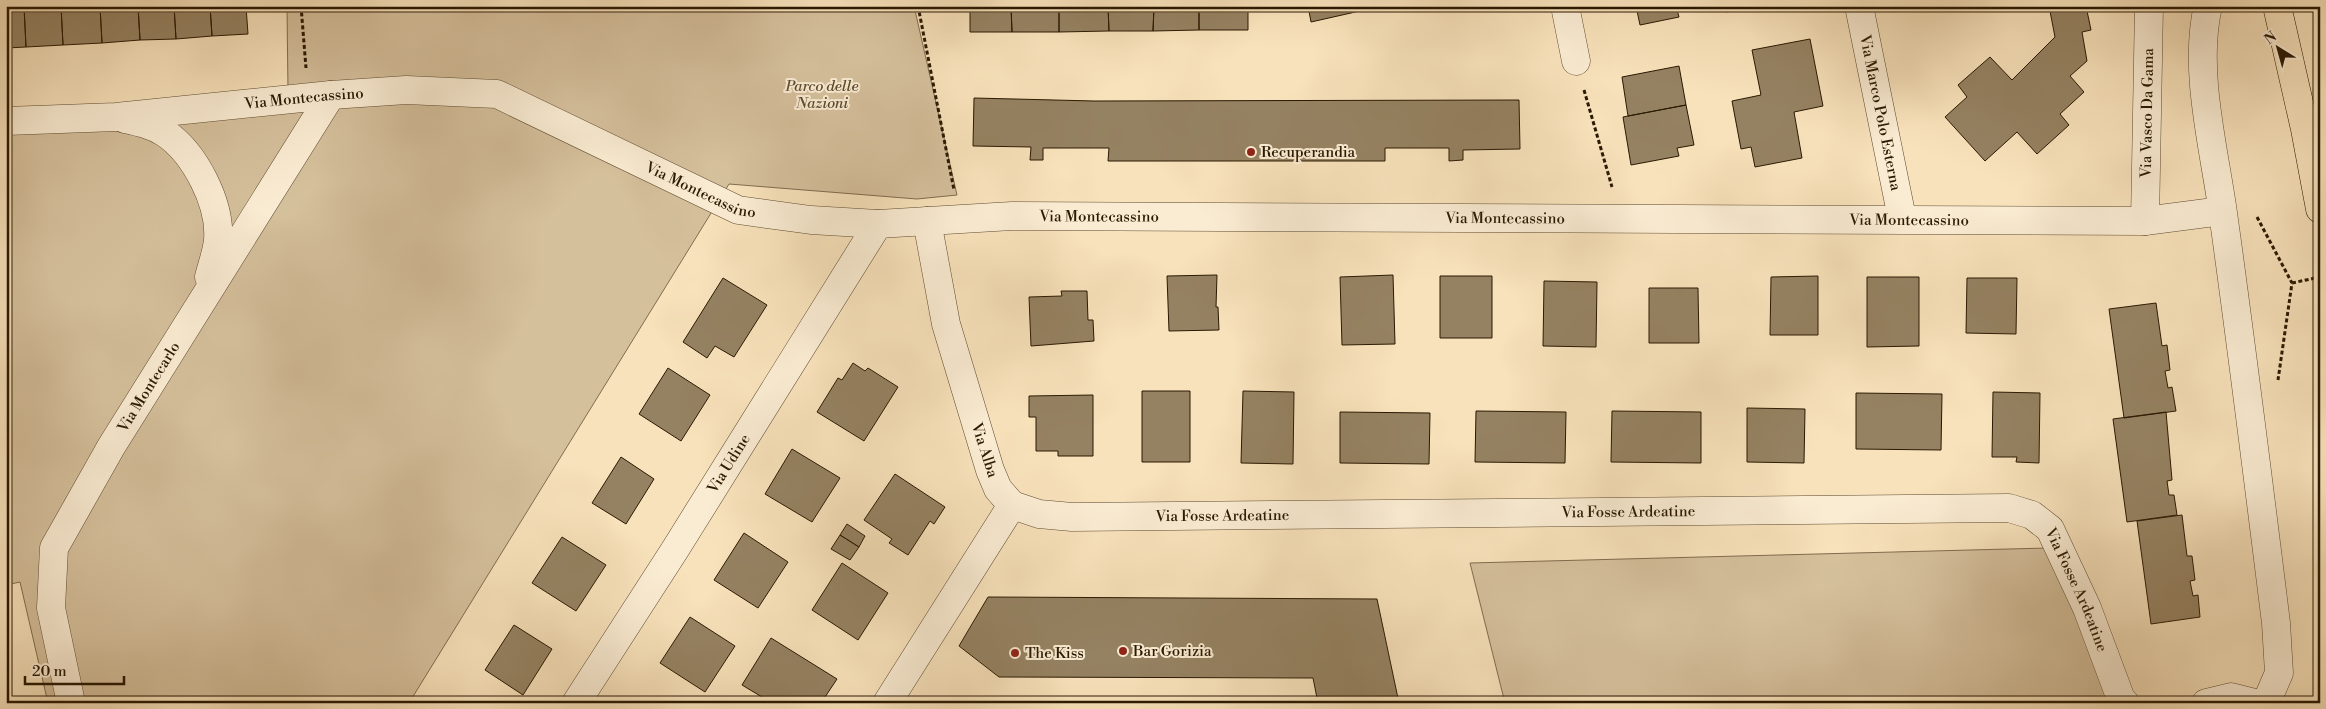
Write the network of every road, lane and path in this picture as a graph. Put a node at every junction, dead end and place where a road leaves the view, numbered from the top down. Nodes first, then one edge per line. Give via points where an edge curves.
1 (300, 6) edge
2 (918, 6) edge
3 (1564, 6) edge
4 (1859, 6) edge
5 (2149, 6) edge
6 (2208, 6) edge
7 (2277, 6) edge
8 (1576, 61) joint
9 (320, 96) junction
10 (116, 116) junction
11 (6, 121) edge
12 (2320, 209) edge
13 (2222, 211) junction
14 (1621, 217) junction
15 (1902, 218) junction
16 (959, 219) junction
17 (2145, 220) junction
18 (927, 221) junction
19 (878, 224) junction
20 (2320, 277) edge
21 (2292, 283) dead end
22 (200, 306) junction
23 (1012, 505) junction
24 (71, 703) edge
25 (576, 703) edge
26 (887, 703) edge
27 (2125, 703) edge
28 (2206, 703) edge
29 (2255, 703) edge
30 (2266, 703) edge

1 - 9 path
2 - 16 path
3 - 8 street
4 - 15 street, Via Marco Polo Esterna
5 - 17 street, Via Vasco Da Gama
6 - 13 street via 2202,44 2209,128
7 - 12 main road
8 - 14 path
9 - 10 street, Via Montecassino
9 - 19 street, Via Montecassino via 406,90 497,94 738,210 811,220
9 - 22 street, Via Montecarlo
10 - 11 street, Via Montecassino
10 - 22 street via 144,123 165,134 192,161 207,185 217,221 218,239
13 - 17 street, Via Montecassino
13 - 30 street via 2276,622 2279,673
14 - 15 street, Via Montecassino
14 - 16 street, Via Montecassino via 1012,216
15 - 17 street, Via Montecassino
16 - 18 street, Via Montecassino
18 - 19 street, Via Montecassino
18 - 23 street, Via Alba via 946,324 990,470 998,489
19 - 25 street, Via Udine
20 - 21 path
22 - 24 street, Via Montecarlo via 111,447 54,548 51,608
23 - 26 street
23 - 27 street, Via Fosse Ardeatine via 1039,514 1072,517 2009,508 2032,515 2050,529 2087,608
28 - 29 street via 2231,697

